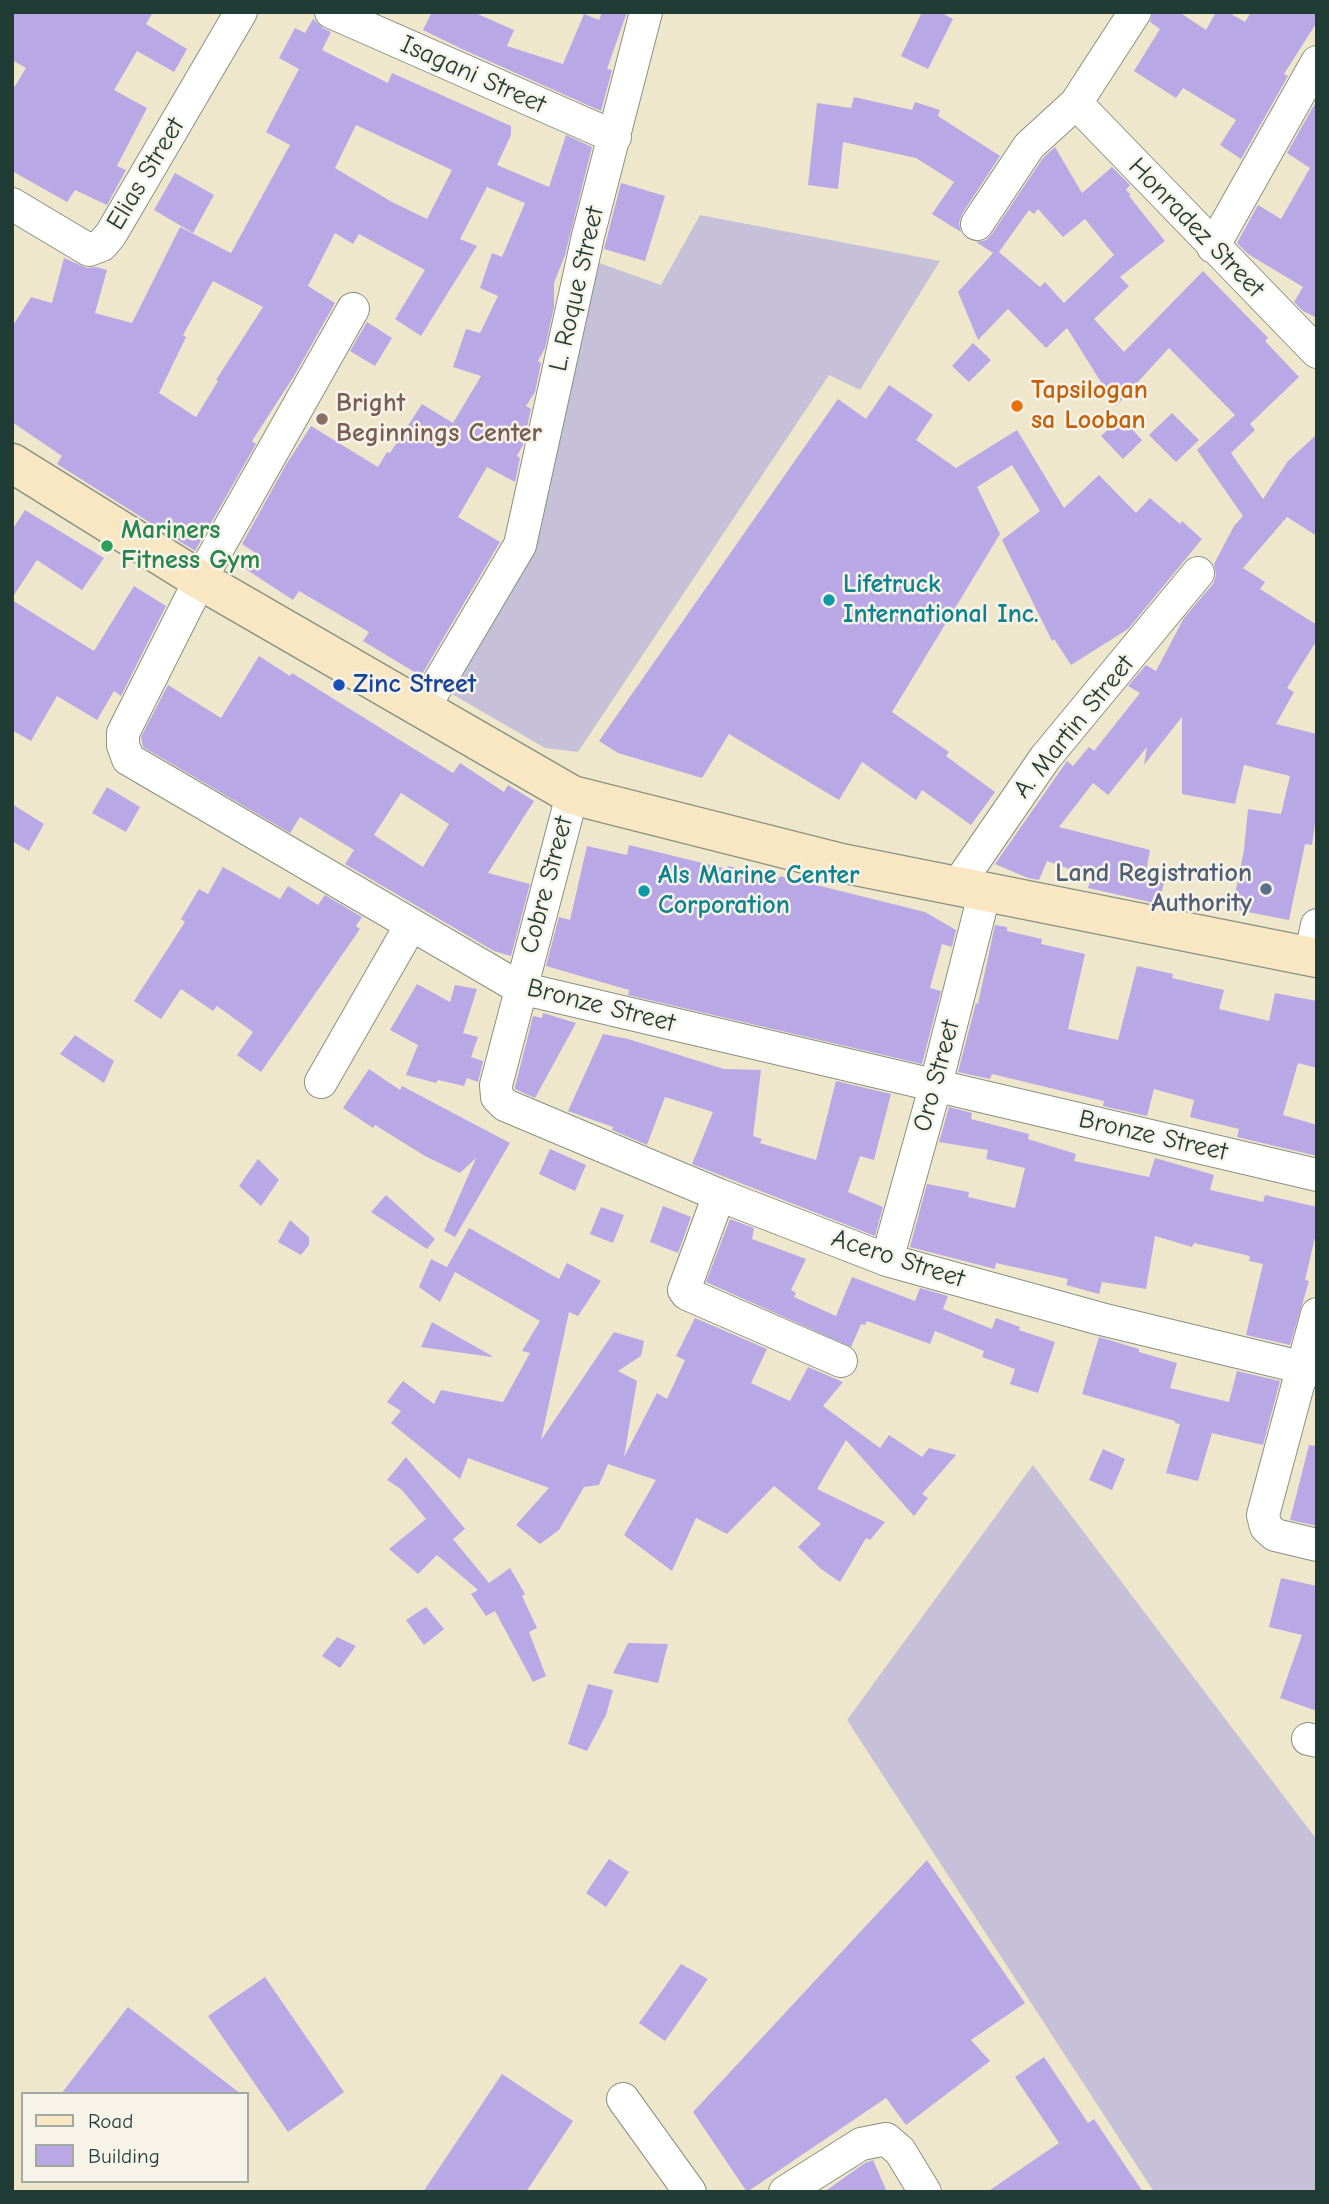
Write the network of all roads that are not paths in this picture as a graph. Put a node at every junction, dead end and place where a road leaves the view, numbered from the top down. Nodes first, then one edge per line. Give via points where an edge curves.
1 (242, 12) edge
2 (331, 12) edge
3 (646, 12) edge
4 (1135, 12) edge
5 (1317, 62) edge
6 (1076, 103) junction
7 (615, 137) junction
8 (12, 205) edge
9 (976, 224) dead end
10 (1213, 247) junction
11 (354, 309) dead end
12 (1317, 352) edge
13 (12, 463) edge
14 (1198, 573) dead end
15 (200, 580) junction
16 (423, 709) junction
17 (572, 795) junction
18 (971, 888) junction
19 (411, 925) junction
20 (1314, 947) edge
21 (520, 988) junction
22 (321, 1082) dead end
23 (936, 1084) junction
24 (497, 1097) joint
25 (1317, 1175) edge
26 (719, 1195) junction
27 (887, 1260) junction
28 (1317, 1314) edge
29 (841, 1361) dead end
30 (1309, 1369) edge
31 (1317, 1545) edge
32 (623, 2099) dead end
33 (690, 2192) edge
34 (785, 2192) edge
35 (925, 2192) edge

1 - 8 street, Elias Street via 102,245 89,250
2 - 7 street, Isagani Street
3 - 7 street, L. Roque Street
4 - 6 street
5 - 10 street
6 - 9 street via 1029,146
6 - 10 street, Honradez Street
7 - 16 street, L. Roque Street via 588,236 520,545
10 - 12 street, Honradez Street
11 - 15 street
13 - 15 main road
14 - 18 street, A. Martin Street via 1045,758
15 - 16 main road
15 - 19 street, Bronze Street via 123,733 128,760
16 - 17 main road
17 - 18 main road via 841,863
17 - 21 street, Cobre Street
18 - 20 main road
18 - 23 street, Oro Street
19 - 21 street, Bronze Street
19 - 22 street
21 - 23 street, Bronze Street
21 - 24 street, Cobre Street
23 - 25 street, Bronze Street
23 - 27 street, Oro Street
24 - 26 street, Acero Street via 505,1105
26 - 27 street, Acero Street
26 - 29 street via 684,1290
27 - 30 street, Acero Street via 1101,1319
28 - 30 street
30 - 31 street via 1263,1515 1266,1527 1275,1535
32 - 33 street
34 - 35 street via 860,2144 886,2139 900,2151

